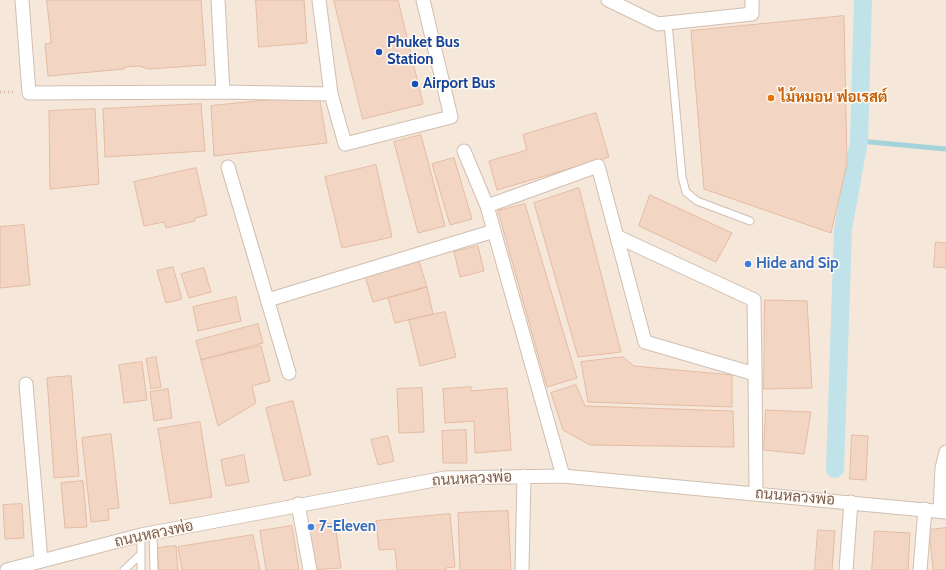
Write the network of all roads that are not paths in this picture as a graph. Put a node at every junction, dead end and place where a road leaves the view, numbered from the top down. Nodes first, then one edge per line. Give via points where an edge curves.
1 (22, 0) edge
2 (218, 0) edge
3 (319, 0) edge
4 (423, 0) edge
5 (608, 0) edge
6 (752, 0) edge
7 (668, 23) junction
8 (222, 92) junction
9 (330, 94) junction
10 (464, 151) dead end
11 (228, 167) dead end
12 (487, 206) junction
13 (750, 221) dead end
14 (494, 231) junction
15 (618, 237) junction
16 (268, 300) junction
17 (288, 372) dead end
18 (755, 374) junction
19 (26, 384) dead end
20 (946, 452) edge
21 (524, 476) junction
22 (563, 476) junction
23 (756, 493) junction
24 (851, 502) junction
25 (298, 504) junction
26 (925, 509) junction
27 (943, 511) edge
28 (147, 534) junction
29 (141, 554) junction
30 (41, 561) junction
31 (7, 570) edge
32 (124, 570) edge
33 (141, 570) edge
34 (154, 570) edge
35 (310, 570) edge
36 (522, 570) edge
37 (846, 570) edge
38 (920, 570) edge

1 - 8 street via 29,93
2 - 8 street
3 - 9 street
4 - 9 street via 451,117 345,144
5 - 7 street via 658,24
6 - 7 street via 752,14
7 - 13 lane via 682,177 686,192 697,201
8 - 9 street
10 - 12 street
11 - 16 street
12 - 14 street
12 - 15 street via 598,166
14 - 16 street
14 - 22 street
15 - 18 street via 645,342
15 - 18 street via 754,300
16 - 17 street
18 - 23 street
19 - 30 street
20 - 27 street via 942,468
21 - 22 street, ถนนหลวงพ่อ
21 - 25 street, ถนนหลวงพ่อ via 445,478
21 - 36 street
22 - 23 street, ถนนหลวงพ่อ
23 - 24 street, ถนนหลวงพ่อ
24 - 26 street, ถนนหลวงพ่อ
24 - 37 street
25 - 28 street, ถนนหลวงพ่อ
25 - 35 street
26 - 27 street, ถนนหลวงพ่อ
26 - 38 street
28 - 29 lane
28 - 30 street, ถนนหลวงพ่อ
28 - 34 lane
29 - 32 lane
29 - 33 lane
30 - 31 street, ถนนหลวงพ่อ

